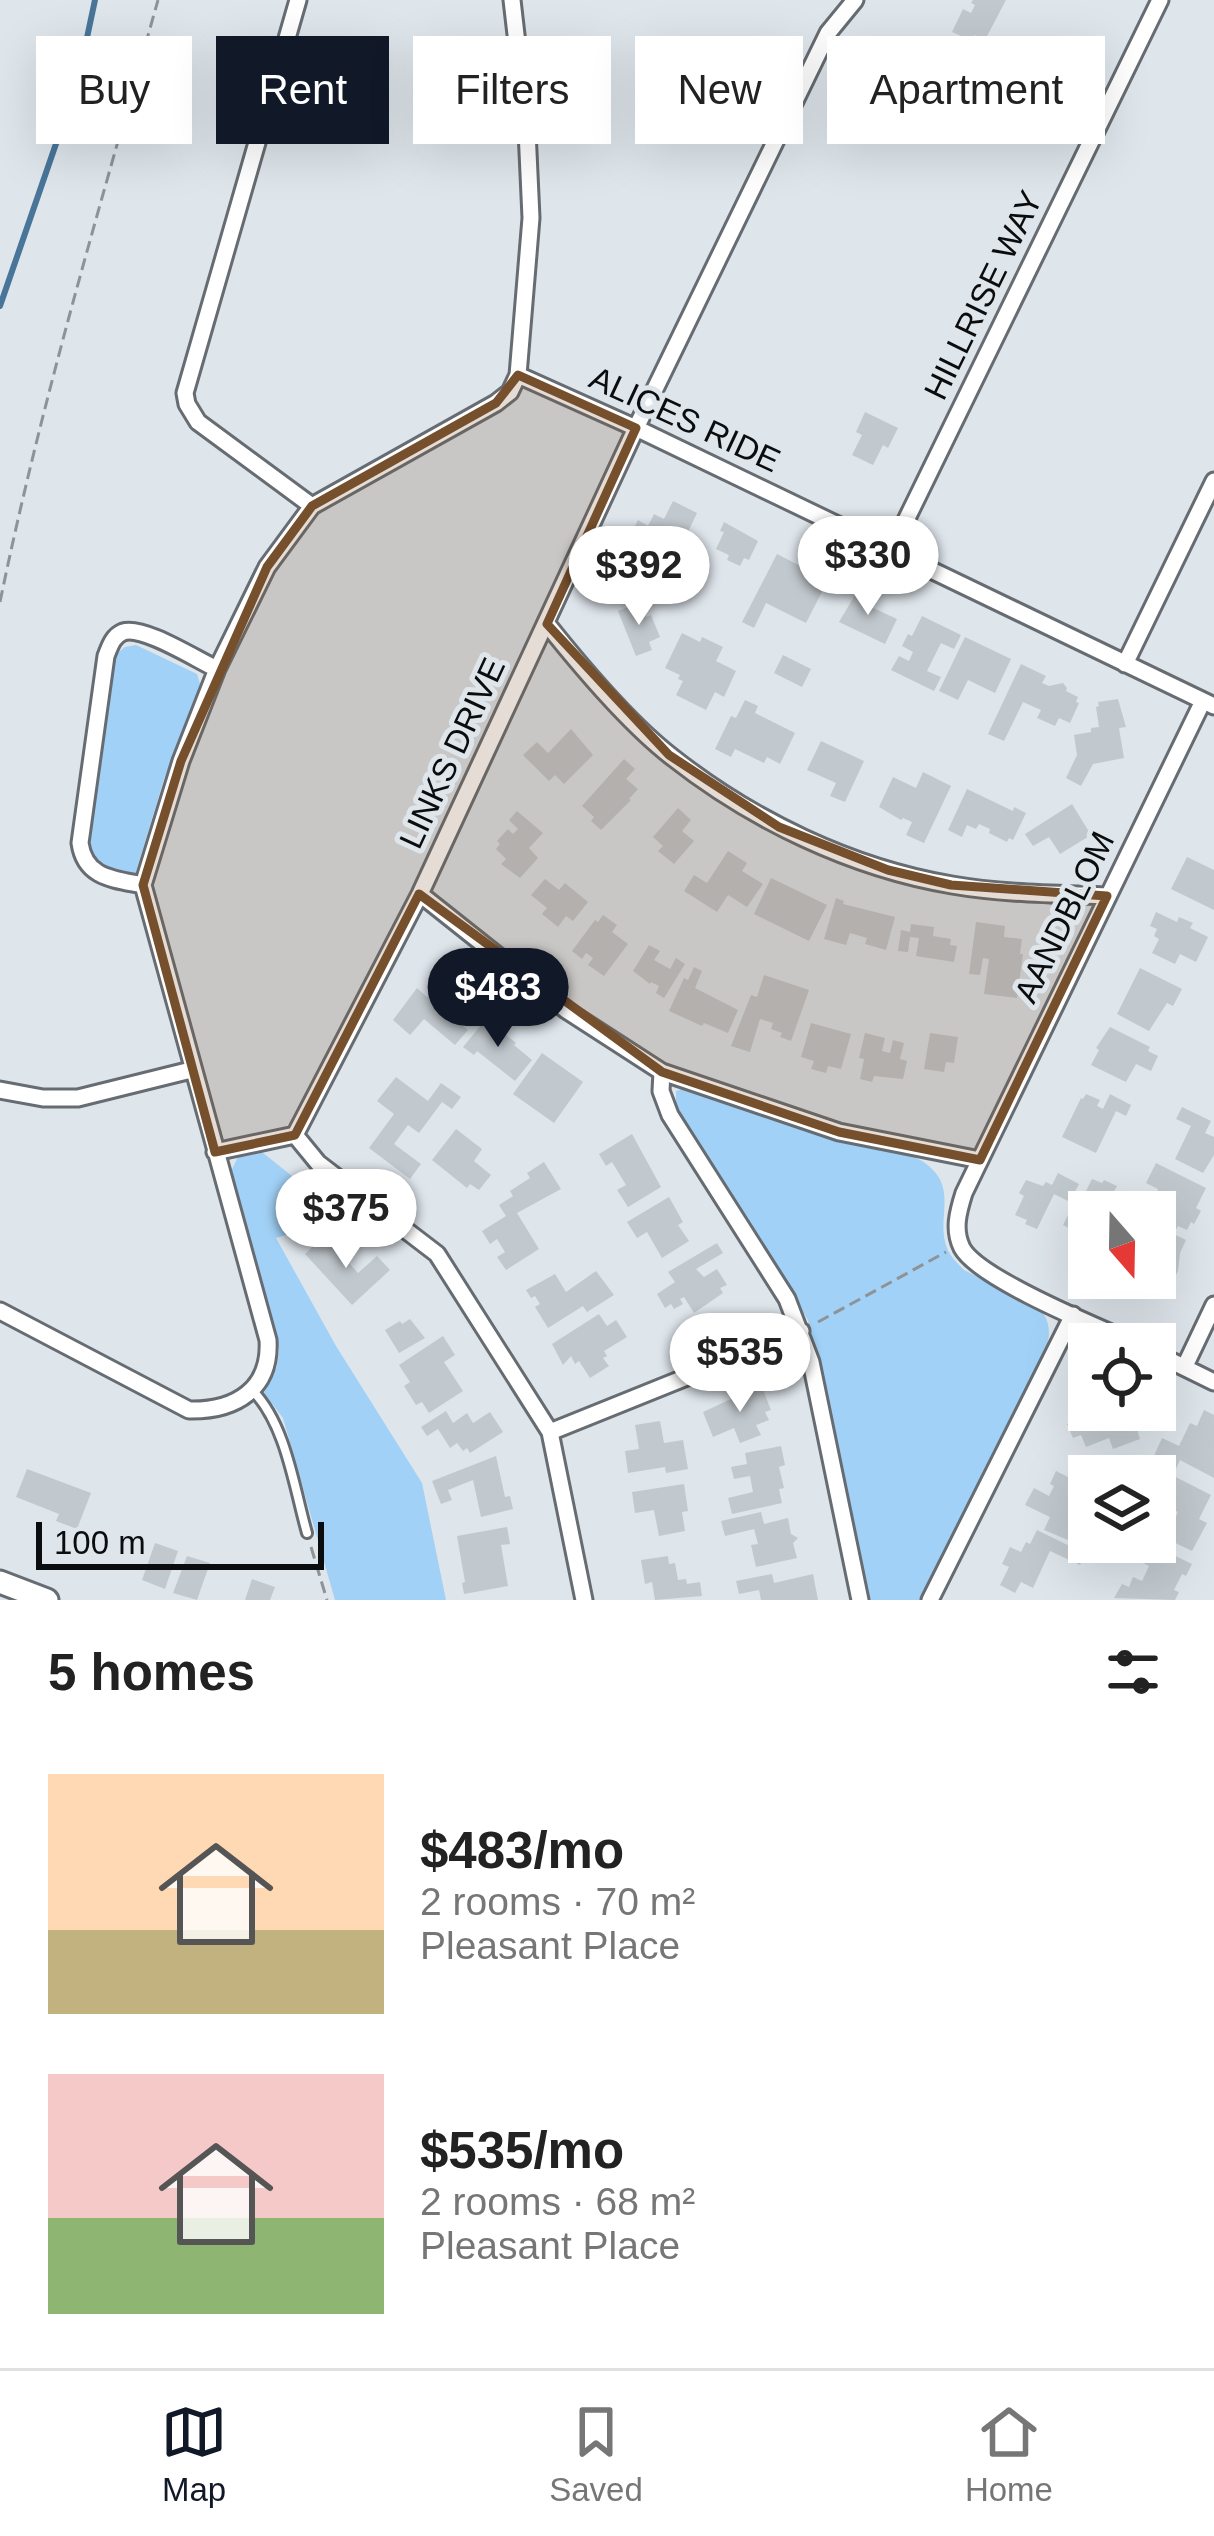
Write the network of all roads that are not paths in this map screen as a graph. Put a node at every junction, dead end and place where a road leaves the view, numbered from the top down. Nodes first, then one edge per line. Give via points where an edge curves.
1 (298, 0) edge
2 (512, 0) edge
3 (855, 0) edge
4 (1160, 0) edge
5 (518, 375) junction
6 (636, 428) junction
7 (1214, 481) edge
8 (312, 506) junction
9 (891, 551) junction
10 (547, 624) junction
11 (1125, 664) junction
12 (217, 669) junction
13 (1209, 704) edge
14 (142, 885) junction
15 (420, 894) junction
16 (1107, 896) junction
17 (191, 1070) junction
18 (662, 1072) junction
19 (0, 1090) edge
20 (295, 1135) junction
21 (215, 1152) junction
22 (980, 1160) junction
23 (1214, 1305) edge
24 (0, 1310) edge
25 (1073, 1316) junction
26 (1089, 1323) edge
27 (801, 1331) junction
28 (1176, 1362) edge
29 (1185, 1366) junction
30 (1214, 1382) edge
31 (253, 1390) junction
32 (550, 1432) junction
33 (307, 1533) road end
34 (0, 1582) edge
35 (47, 1600) edge
36 (584, 1600) edge
37 (860, 1600) edge
38 (930, 1600) edge

1 - 8 street via 185,392 198,422
2 - 5 street via 531,218
3 - 6 street, LINKS DRIVE via 828,33
4 - 9 street, HILLRISE WAY
5 - 6 street, ALICES RIDE
5 - 8 street via 496,403
6 - 9 street, ALICES RIDE
6 - 10 street, LINKS DRIVE
7 - 11 street
8 - 12 street via 267,567
9 - 11 street, ALICES RIDE
10 - 15 street, LINKS DRIVE
10 - 16 street via 669,755 779,827 951,885
11 - 13 street, ALICES RIDE
12 - 14 street
12 - 14 street via 140,631 112,640 106,656 82,856 100,876
13 - 16 street, AANDBLOM
14 - 17 street
15 - 18 street via 566,1010
15 - 20 street, LINKS DRIVE
16 - 22 street, AANDBLOM
17 - 19 street via 78,1099
17 - 21 street
18 - 22 street via 839,1132
18 - 27 street via 670,1115
20 - 21 street
20 - 32 street via 318,1163 437,1254
21 - 31 street via 268,1340 265,1376
22 - 25 street, AANDBLOM via 958,1214 960,1245 982,1269
23 - 29 street
24 - 31 street via 189,1410
25 - 26 street
25 - 38 street
27 - 32 street
27 - 37 street
28 - 29 street
29 - 30 street
31 - 33 lane via 277,1426
32 - 36 street
34 - 35 street

